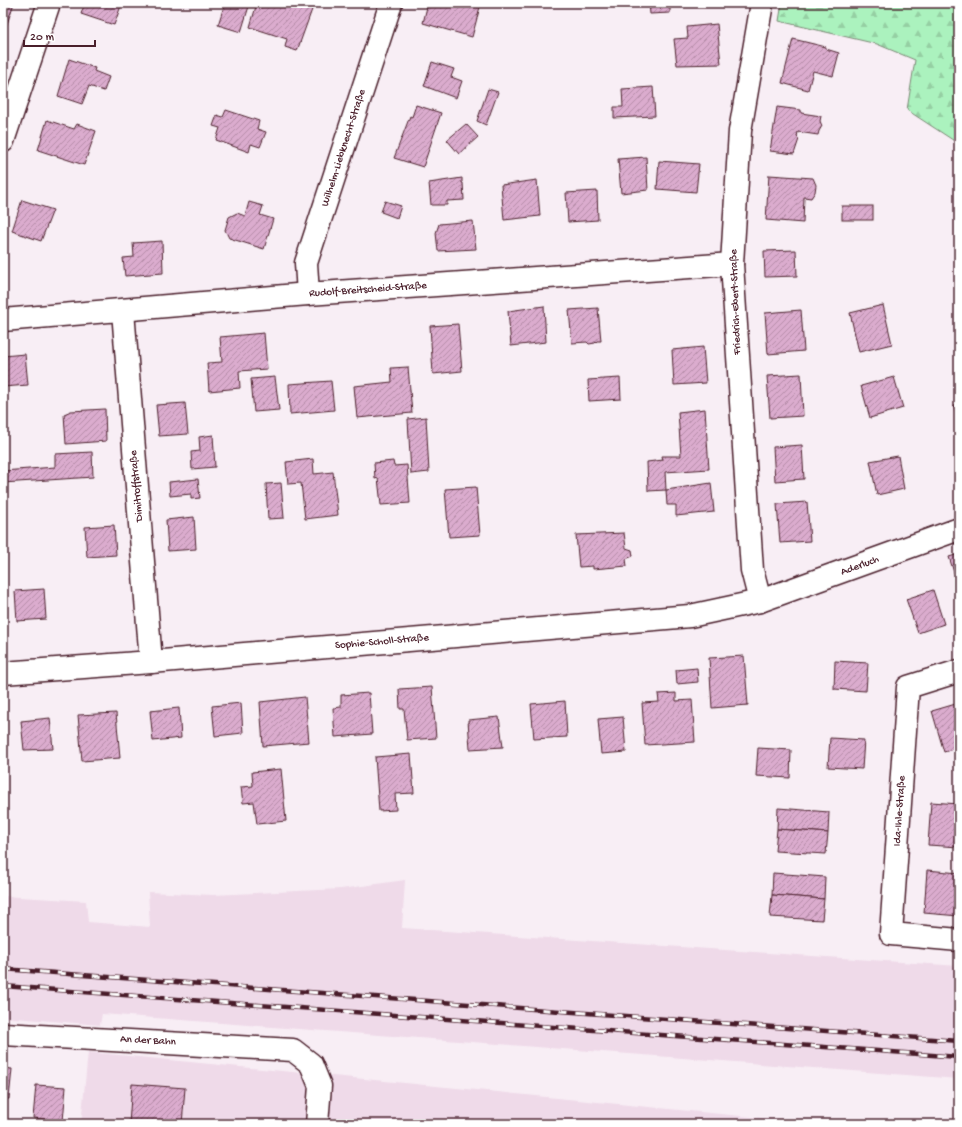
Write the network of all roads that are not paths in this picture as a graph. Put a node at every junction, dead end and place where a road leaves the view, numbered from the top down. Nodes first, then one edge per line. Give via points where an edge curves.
1 (48, 3) edge
2 (390, 3) edge
3 (762, 3) edge
4 (3, 141) edge
5 (732, 264) junction
6 (308, 294) junction
7 (123, 311) junction
8 (3, 320) edge
9 (959, 529) edge
10 (760, 601) junction
11 (150, 662) junction
12 (959, 671) edge
13 (3, 673) edge
14 (959, 940) edge
15 (3, 1034) edge
16 (317, 1124) edge

1 - 4 street
2 - 6 street, Wilhelm-Liebknecht-Straße via 306,263
3 - 5 street, Friedrich-Ebert-Straße via 740,131
5 - 6 street, Rudolf-Breitscheid-Straße
5 - 10 street, Friedrich-Ebert-Straße via 752,570
6 - 7 street, Rudolf-Breitscheid-Straße
7 - 8 street, Rudolf-Breitscheid-Straße
7 - 11 street, Dimitroffstraße
9 - 10 street, Aderluch
10 - 11 street, Sophie-Scholl-Straße via 690,616
11 - 13 street, Sophie-Scholl-Straße
12 - 14 street, Ida-Ihle-Straße via 908,686 891,934
15 - 16 street, An der Bahn via 293,1050 311,1064 320,1086

